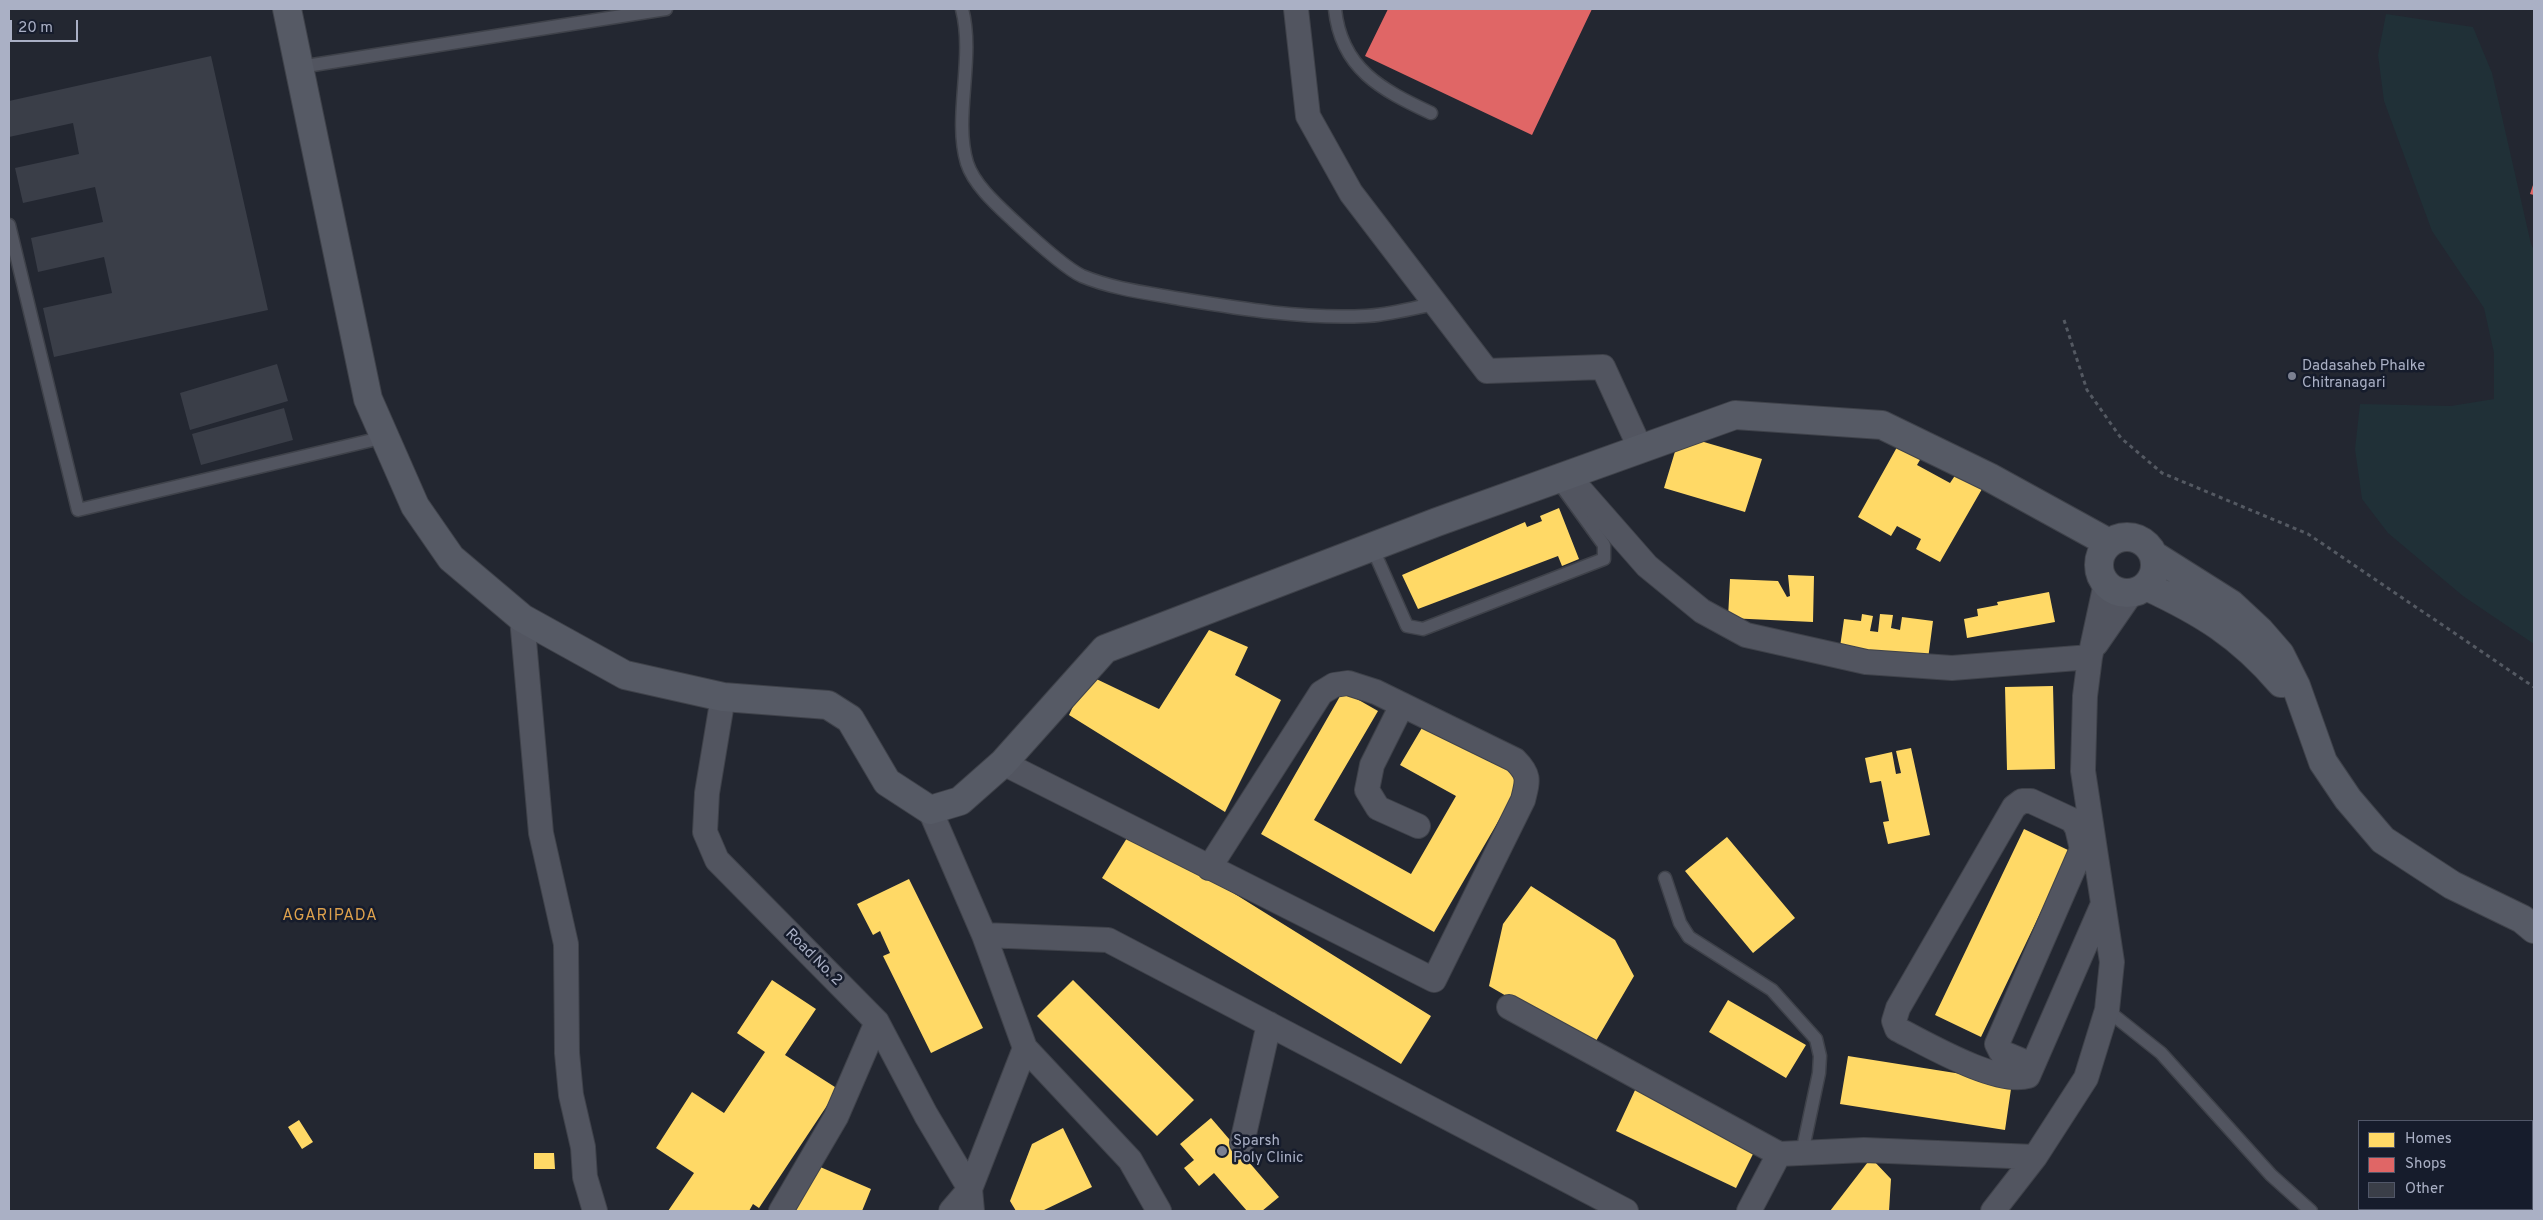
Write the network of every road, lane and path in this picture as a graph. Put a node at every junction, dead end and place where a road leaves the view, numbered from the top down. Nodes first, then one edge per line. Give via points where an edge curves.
1 (287, 9) edge
2 (666, 9) edge
3 (962, 9) edge
4 (1296, 9) edge
5 (1335, 9) edge
6 (300, 67) junction
7 (1431, 113) dead end
8 (9, 225) edge
9 (1436, 304) junction
10 (2064, 320) dead end
11 (384, 437) junction
12 (1641, 450) junction
13 (1563, 478) junction
14 (2110, 543) junction
15 (1372, 547) junction
16 (2155, 556) junction
17 (2106, 583) junction
18 (2139, 589) junction
19 (522, 618) junction
20 (2092, 652) junction
21 (2534, 687) edge
22 (724, 697) junction
23 (1402, 705) junction
24 (2303, 708) junction
25 (1002, 763) junction
26 (930, 810) junction
27 (1418, 826) dead end
28 (1210, 868) junction
29 (1665, 878) dead end
30 (2103, 904) junction
31 (2534, 929) edge
32 (984, 936) junction
33 (1509, 1007) dead end
34 (2107, 1010) junction
35 (877, 1022) junction
36 (1269, 1024) junction
37 (1025, 1048) junction
38 (2032, 1065) junction
39 (1242, 1143) dead end
40 (1790, 1153) junction
41 (2035, 1157) junction
42 (971, 1200) edge
43 (595, 1211) edge
44 (782, 1211) edge
45 (951, 1211) edge
46 (1159, 1211) edge
47 (1626, 1211) edge
48 (1750, 1211) edge
49 (1994, 1211) edge
50 (2311, 1211) edge

1 - 6 street
2 - 6 lane
3 - 9 lane via 967,71 962,122 968,163 989,197 1028,234 1080,275 1125,290 1302,316 1366,316
4 - 9 street via 1308,116 1351,193
5 - 7 lane via 1345,47 1361,71 1389,93
6 - 11 street via 368,399
8 - 11 lane via 78,510
9 - 12 street via 1487,371 1603,367
10 - 21 path via 2086,390 2121,438 2162,473 2308,534
11 - 19 street via 415,506 451,558
12 - 13 street
12 - 14 street via 1735,415 1882,425 1989,477
13 - 15 street
13 - 15 lane via 1604,545 1604,559 1423,629 1407,626
13 - 20 street via 1648,566 1702,611 1746,635 1875,663 1952,668
14 - 16 street via 2130,536 2145,543
14 - 17 street via 2102,551 2099,562 2100,573
15 - 25 street via 1105,649
16 - 18 street via 2153,578
16 - 24 street via 2231,604 2260,631 2280,654
17 - 18 street via 2122,592
17 - 20 street
18 - 20 street
18 - 24 street via 2213,620 2264,664
19 - 22 street via 625,675
19 - 43 street via 541,834 566,944 567,1053 571,1095 583,1147 585,1177
20 - 30 street via 2085,696 2083,771
22 - 26 street via 828,705 850,719 887,782
22 - 35 street, Road No. 2 via 707,793 705,832 717,860
23 - 27 street via 1372,764 1367,790 1378,808
23 - 28 street via 1348,683 1334,685 1321,693
23 - 28 street via 1515,760 1525,770 1528,781 1516,816 1434,980
24 - 31 street via 2323,762 2348,799 2383,840 2452,885 2522,919
25 - 26 street via 960,802
25 - 28 street
26 - 32 street
29 - 40 lane via 1680,923 1689,937 1772,990 1816,1039 1819,1073
30 - 34 street via 2112,962
30 - 38 street
32 - 36 street via 1108,940
32 - 37 street
33 - 40 street
34 - 41 street via 2086,1078
34 - 50 lane via 2161,1053 2271,1175
35 - 42 street, Road No. 2
35 - 44 street via 836,1117
36 - 39 street
36 - 47 street
37 - 42 street
37 - 46 street via 1130,1160
38 - 38 street via 2028,1076 2019,1078 1978,1068 1897,1029 1894,1021 1898,1008 2014,807 2022,801 2031,801 2072,820 2082,849 1997,1044 2001,1052
40 - 41 street via 1864,1150
40 - 48 street
41 - 49 street
42 - 45 street

